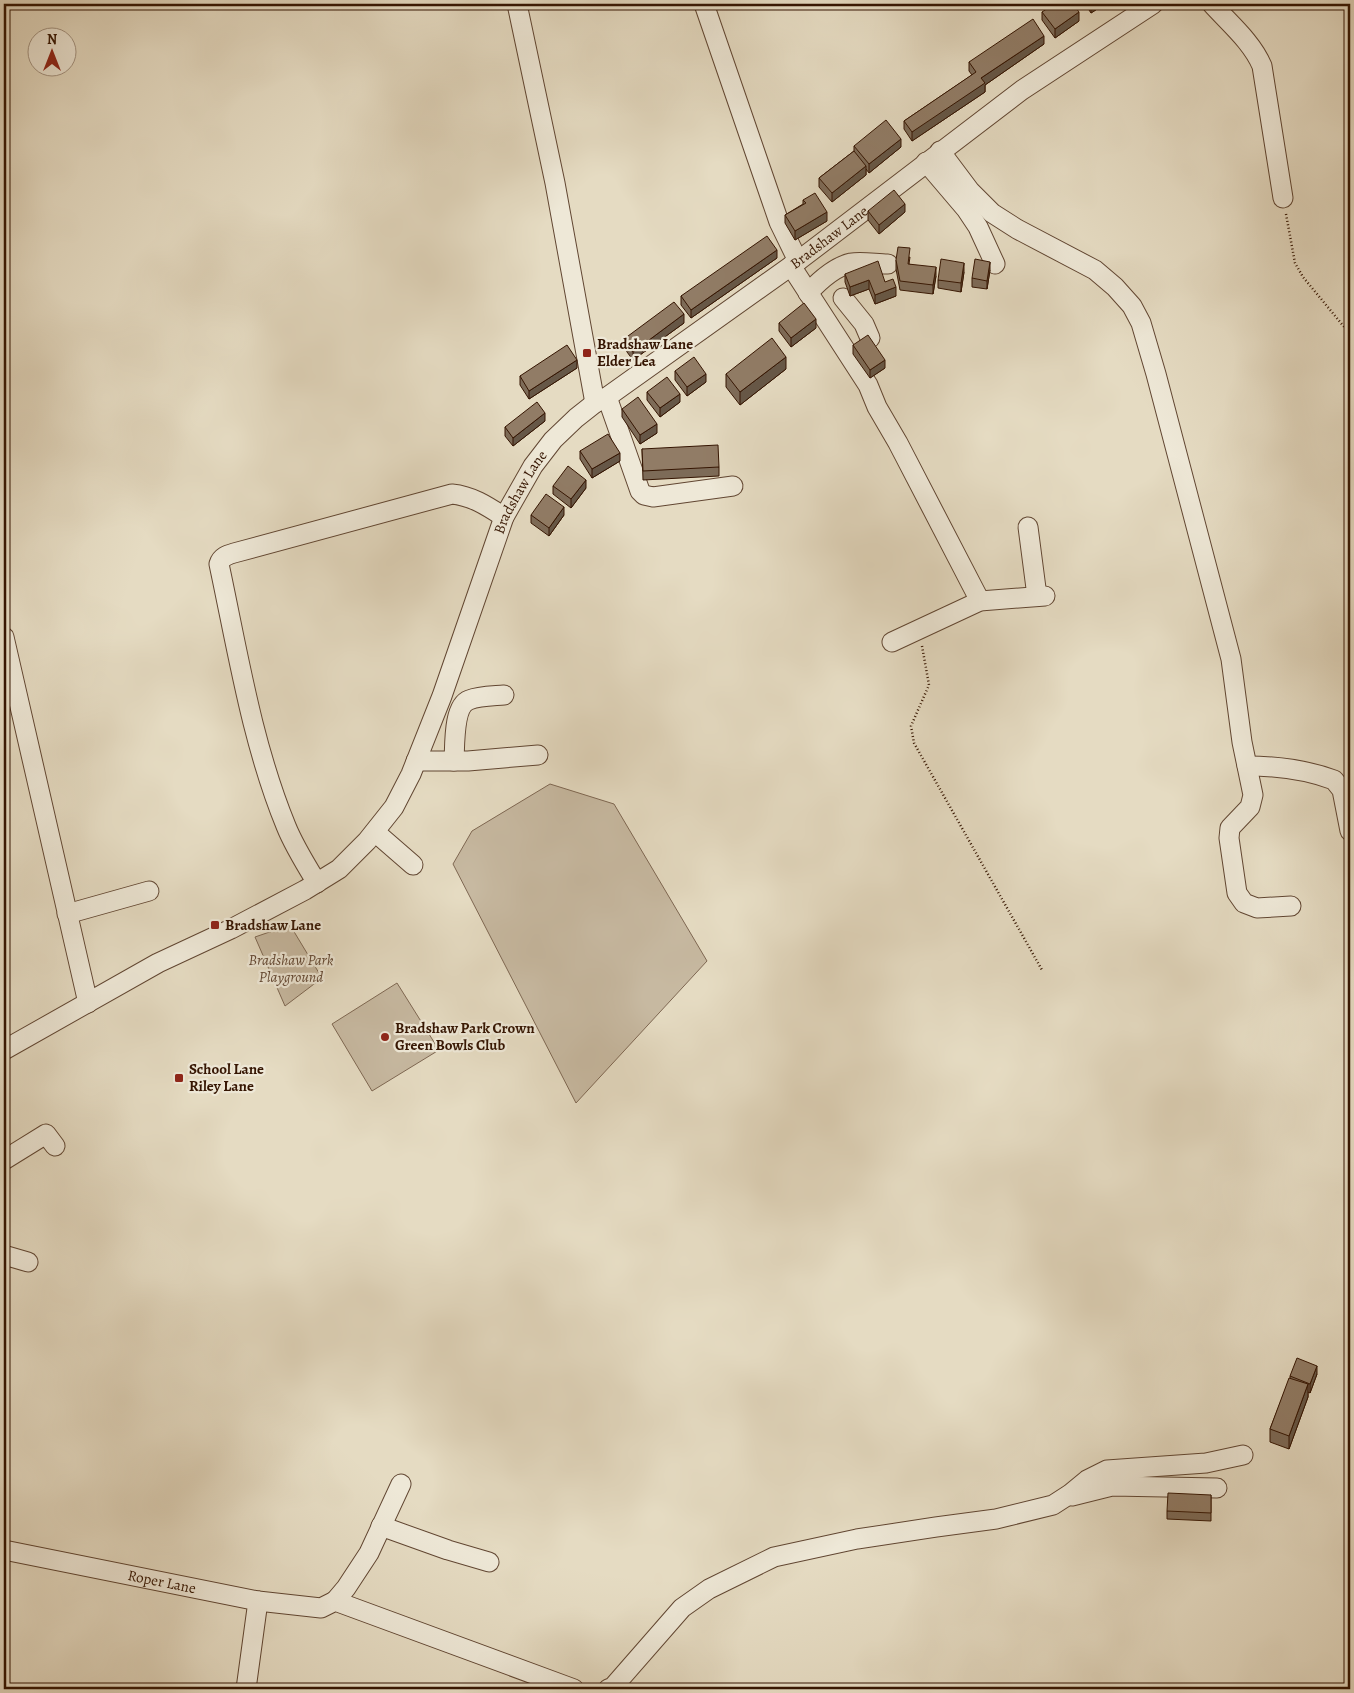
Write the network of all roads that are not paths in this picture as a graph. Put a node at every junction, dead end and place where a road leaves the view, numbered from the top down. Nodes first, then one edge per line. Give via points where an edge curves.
1 (517, 4) edge
2 (704, 4) edge
3 (1153, 4) edge
4 (1212, 4) edge
5 (933, 157) junction
6 (1283, 198) road end
7 (795, 264) junction
8 (888, 264) dead end
9 (995, 264) dead end
10 (808, 293) junction
11 (843, 298) dead end
12 (837, 337) junction
13 (601, 400) junction
14 (733, 486) dead end
15 (504, 517) junction
16 (1028, 527) dead end
17 (980, 601) junction
18 (4, 637) edge
19 (892, 642) dead end
20 (504, 695) dead end
21 (538, 755) dead end
22 (416, 761) junction
23 (454, 761) junction
24 (1247, 766) junction
25 (1350, 831) edge
26 (375, 832) junction
27 (413, 865) dead end
28 (317, 883) junction
29 (149, 891) dead end
30 (1291, 906) dead end
31 (67, 914) junction
32 (88, 1003) junction
33 (4, 1050) edge
34 (55, 1146) dead end
35 (4, 1160) edge
36 (4, 1255) edge
37 (28, 1262) dead end
38 (1243, 1455) dead end
39 (401, 1484) dead end
40 (1217, 1488) dead end
41 (1062, 1499) junction
42 (381, 1526) junction
43 (4, 1550) edge
44 (489, 1562) dead end
45 (258, 1601) junction
46 (328, 1605) junction
47 (246, 1689) edge
48 (574, 1689) edge
49 (608, 1689) edge

1 - 13 street
2 - 7 street
3 - 5 street, Bradshaw Lane via 1022,90
4 - 6 street via 1249,44 1262,66
5 - 7 street, Bradshaw Lane
5 - 9 street via 978,227
5 - 24 street via 992,213 1095,270 1115,287 1141,323 1231,659
7 - 10 street
7 - 13 street, Bradshaw Lane
8 - 10 street via 852,263 833,271
10 - 12 street
11 - 12 street via 867,331
12 - 17 street via 868,385
13 - 14 street via 644,495 653,497
13 - 15 street, Bradshaw Lane via 554,440 533,466
15 - 22 street, Bradshaw Lane
15 - 28 street via 482,503 452,494 234,553 220,560 260,754 286,828
16 - 17 street via 1041,596
17 - 19 street
18 - 31 street
20 - 23 street via 468,700 463,704 457,718
21 - 23 street
22 - 23 street
22 - 26 street, Bradshaw Lane via 394,807
24 - 25 street via 1295,770 1334,780 1342,790
24 - 30 street via 1253,795 1250,807 1230,828 1229,838 1237,893 1244,903 1256,908
26 - 27 street
26 - 28 street, Bradshaw Lane via 339,870
28 - 32 street, Bradshaw Lane via 158,963
29 - 31 street
31 - 32 street
32 - 33 street, Bradshaw Lane
34 - 35 street via 46,1134
36 - 37 street
38 - 41 street via 1206,1463 1107,1470
39 - 42 street
40 - 41 street via 1112,1486
41 - 49 street via 1053,1505 996,1520 858,1539 774,1557 709,1589 682,1608
42 - 44 street
42 - 46 street via 364,1560
43 - 45 street, Roper Lane
45 - 46 street, Roper Lane
45 - 47 street
46 - 48 street, Roper Lane

